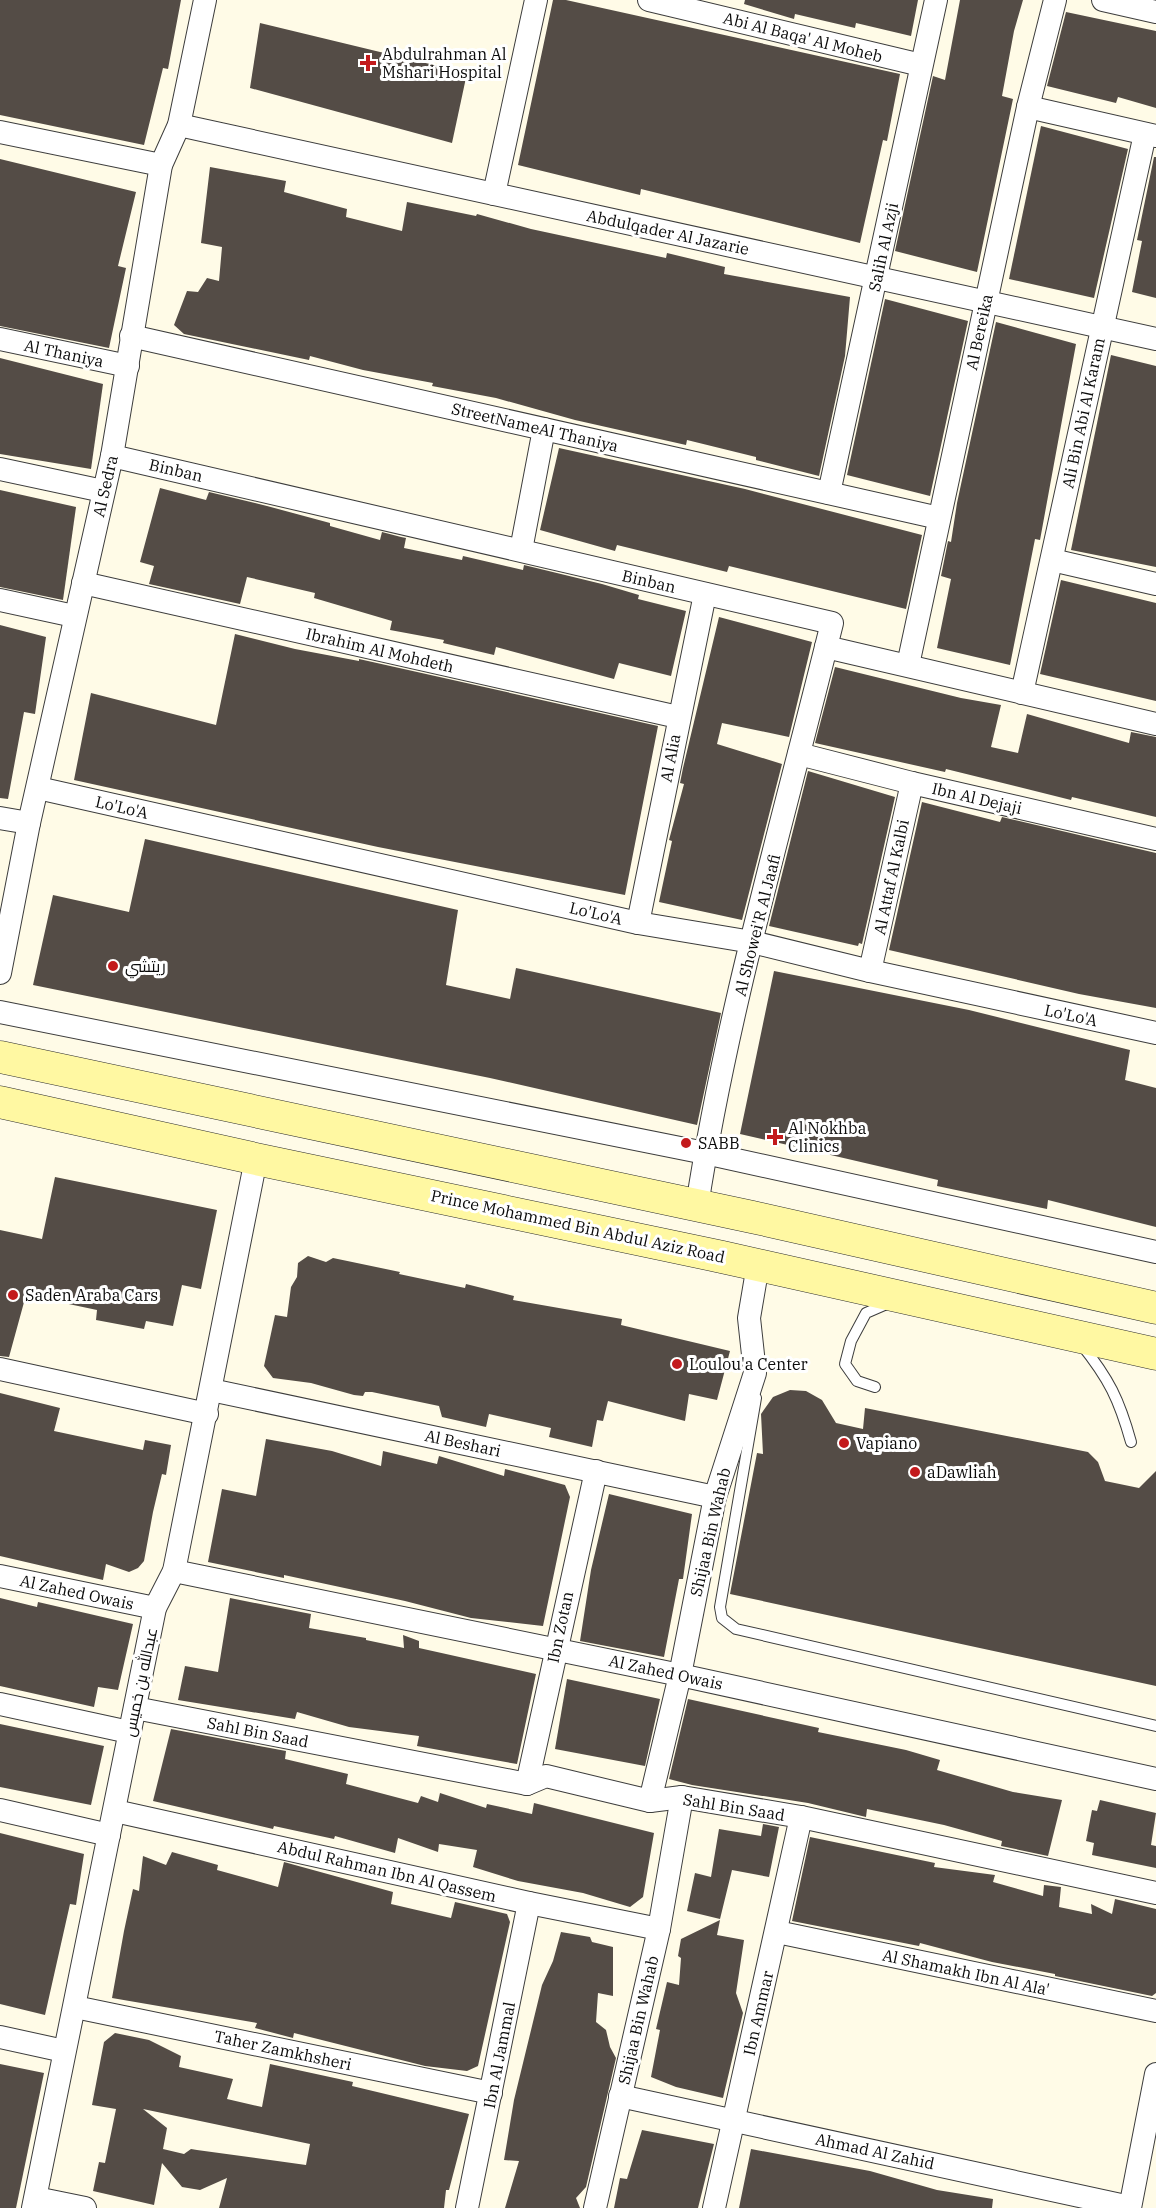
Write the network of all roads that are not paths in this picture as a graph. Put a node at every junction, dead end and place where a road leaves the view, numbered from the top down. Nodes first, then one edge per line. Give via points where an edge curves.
1 (205, 0) edge
2 (536, 0) edge
3 (649, 0) edge
4 (936, 0) edge
5 (1103, 0) edge
6 (1060, 2) edge
7 (1156, 12) edge
8 (921, 65) junction
9 (1028, 107) junction
10 (179, 125) junction
11 (0, 132) edge
12 (1151, 135) edge
13 (160, 165) junction
14 (494, 194) junction
15 (877, 278) junction
16 (985, 303) junction
17 (1101, 326) junction
18 (130, 336) junction
19 (0, 339) edge
20 (1156, 339) edge
21 (128, 366) junction
22 (543, 429) junction
23 (112, 456) junction
24 (0, 469) edge
25 (103, 491) junction
26 (829, 493) junction
27 (939, 518) junction
28 (521, 550) junction
29 (1052, 560) junction
30 (83, 583) junction
31 (1156, 584) edge
32 (705, 594) junction
33 (0, 600) edge
34 (74, 616) junction
35 (826, 647) junction
36 (908, 665) junction
37 (1022, 693) junction
38 (678, 717) junction
39 (1156, 724) edge
40 (799, 754) junction
41 (912, 783) junction
42 (38, 788) junction
43 (0, 818) edge
44 (29, 824) junction
45 (1156, 839) edge
46 (638, 923) junction
47 (752, 942) junction
48 (870, 971) junction
49 (0, 973) edge
50 (0, 1012) edge
51 (1156, 1033) edge
52 (0, 1057) edge
53 (0, 1102) edge
54 (705, 1153) junction
55 (256, 1159) junction
56 (697, 1206) junction
57 (593, 1230) junction
58 (1156, 1252) edge
59 (758, 1265) junction
60 (900, 1298) junction
61 (1156, 1308) edge
62 (1075, 1337) junction
63 (1156, 1354) edge
64 (0, 1369) edge
65 (755, 1373) junction
66 (875, 1387) dead end
67 (211, 1390) junction
68 (207, 1414) junction
69 (1131, 1442) dead end
70 (596, 1471) junction
71 (715, 1497) junction
72 (174, 1571) junction
73 (0, 1576) edge
74 (155, 1608) junction
75 (555, 1649) junction
76 (680, 1675) junction
77 (0, 1704) edge
78 (135, 1708) junction
79 (1156, 1726) edge
80 (129, 1732) junction
81 (1156, 1779) edge
82 (527, 1784) junction
83 (682, 1797) junction
84 (650, 1801) junction
85 (0, 1810) edge
86 (115, 1811) junction
87 (801, 1817) junction
88 (109, 1835) junction
89 (1156, 1893) edge
90 (529, 1903) junction
91 (659, 1929) junction
92 (777, 1932) junction
93 (75, 2007) junction
94 (1156, 2011) edge
95 (0, 2037) edge
96 (64, 2051) junction
97 (1156, 2074) edge
98 (491, 2093) junction
99 (620, 2096) junction
100 (732, 2120) junction
101 (35, 2203) edge
102 (1130, 2207) edge
103 (85, 2208) edge
104 (467, 2208) edge
105 (595, 2208) edge
106 (714, 2208) edge

1 - 10 street, Al Sedra
2 - 14 street
3 - 8 street, Abi Al Baqa' Al Moheb
4 - 8 street, Salih Al Azji
5 - 7 street
6 - 9 street, Al Bereika
8 - 15 street, Salih Al Azji
9 - 12 street
9 - 16 street, Al Bereika
10 - 13 street, Al Sedra
10 - 14 street, Abdulqader Al Jazarie
11 - 13 street
12 - 17 street, Ali Bin Abi Al Karam
13 - 18 street, Al Sedra
14 - 15 street, Abdulqader Al Jazarie
15 - 16 street, Abdulqader Al Jazarie
15 - 26 street, Salih Al Azji
16 - 17 street, Abdulqader Al Jazarie
16 - 27 street, Al Bereika
17 - 20 street, Abdulqader Al Jazarie
17 - 29 street, Ali Bin Abi Al Karam
18 - 21 street, Al Sedra
18 - 22 street, StreetNameAl Thaniya
19 - 21 street, Al Thaniya
21 - 23 street, Al Sedra
22 - 26 street, StreetNameAl Thaniya
22 - 28 street
23 - 25 street, Al Sedra
23 - 28 street, Binban
24 - 25 street
25 - 30 street, Al Sedra
26 - 27 street, StreetNameAl Thaniya
27 - 36 street, Al Bereika
28 - 32 street, Binban
29 - 31 street
29 - 37 street, Ali Bin Abi Al Karam
30 - 34 street, Al Sedra
30 - 38 street, Ibrahim Al Mohdeth
32 - 35 street, Binban via 832,623
32 - 38 street, Al Alia
33 - 34 street
34 - 42 street, Al Sedra
35 - 36 street
35 - 40 street, Al Showei'R Al Jaafi
36 - 37 street
37 - 39 street
38 - 46 street, Al Alia
40 - 41 street, Ibn Al Dejaji
40 - 47 street, Al Showei'R Al Jaafi
41 - 45 street, Ibn Al Dejaji
41 - 48 street, Al Attaf Al Kalbi
42 - 44 street, Al Sedra
42 - 46 street, Lo'Lo'A
43 - 44 street
44 - 49 street, Al Sedra
46 - 47 street, Lo'Lo'A
47 - 48 street, Lo'Lo'A
47 - 54 street, Al Showei'R Al Jaafi
48 - 51 street, Lo'Lo'A
50 - 54 street
52 - 56 main road
53 - 55 main road, Prince Mohammed Bin Abdul Aziz Road
54 - 56 street, Al Showei'R Al Jaafi
54 - 58 street
55 - 57 main road, Prince Mohammed Bin Abdul Aziz Road
55 - 67 street, عبدالله بن خميس
56 - 57 main road via 723,1221 724,1234 715,1237 640,1224
56 - 61 main road
57 - 59 main road, Prince Mohammed Bin Abdul Aziz Road
59 - 60 main road, Prince Mohammed Bin Abdul Aziz Road
59 - 65 street, Shijaa Bin Wahab via 749,1318
60 - 62 main road, Prince Mohammed Bin Abdul Aziz Road
60 - 66 lane via 866,1313 851,1341 845,1364 856,1381
62 - 63 main road, Prince Mohammed Bin Abdul Aziz Road
62 - 69 lane via 1102,1371 1120,1403
64 - 68 street
65 - 71 street, Shijaa Bin Wahab
65 - 79 lane via 754,1412 720,1607 722,1618 736,1629
67 - 68 street, عبدالله بن خميس
67 - 70 street, Al Beshari
68 - 72 street, عبدالله بن خميس
70 - 71 street, Al Beshari
70 - 75 street, Ibn Zotan
71 - 76 street, Shijaa Bin Wahab
72 - 74 street, عبدالله بن خميس
72 - 75 street, Al Zahed Owais
73 - 74 street, Al Zahed Owais
74 - 78 street, عبدالله بن خميس
75 - 76 street, Al Zahed Owais
75 - 82 street, Ibn Zotan
76 - 81 street, Al Zahed Owais
76 - 84 street, Shijaa Bin Wahab
77 - 80 street
78 - 80 street, عبدالله بن خميس
78 - 82 street, Sahl Bin Saad
80 - 86 street, عبدالله بن خميس
82 - 84 street, Sahl Bin Saad via 546,1776
83 - 84 street, Sahl Bin Saad
83 - 87 street, Sahl Bin Saad
83 - 91 street, Shijaa Bin Wahab
85 - 88 street
86 - 88 street, عبدالله بن خميس
86 - 90 street, Abdul Rahman Ibn Al Qassem
87 - 89 street, Sahl Bin Saad
87 - 92 street, Ibn Ammar
88 - 93 street, عبدالله بن خميس
90 - 91 street, Abdul Rahman Ibn Al Qassem
90 - 98 street, Ibn Al Jammal
91 - 99 street, Shijaa Bin Wahab
92 - 94 street, Al Shamakh Ibn Al Ala'
92 - 100 street, Ibn Ammar
93 - 96 street, عبدالله بن خميس
93 - 98 street, Taher Zamkhsheri
95 - 96 street
96 - 101 street, عبدالله بن خميس
97 - 102 street
98 - 104 street, Ibn Al Jammal
99 - 100 street, Ahmad Al Zahid
99 - 105 street, Shijaa Bin Wahab
100 - 102 street, Ahmad Al Zahid
100 - 106 street, Ibn Ammar
101 - 103 street

